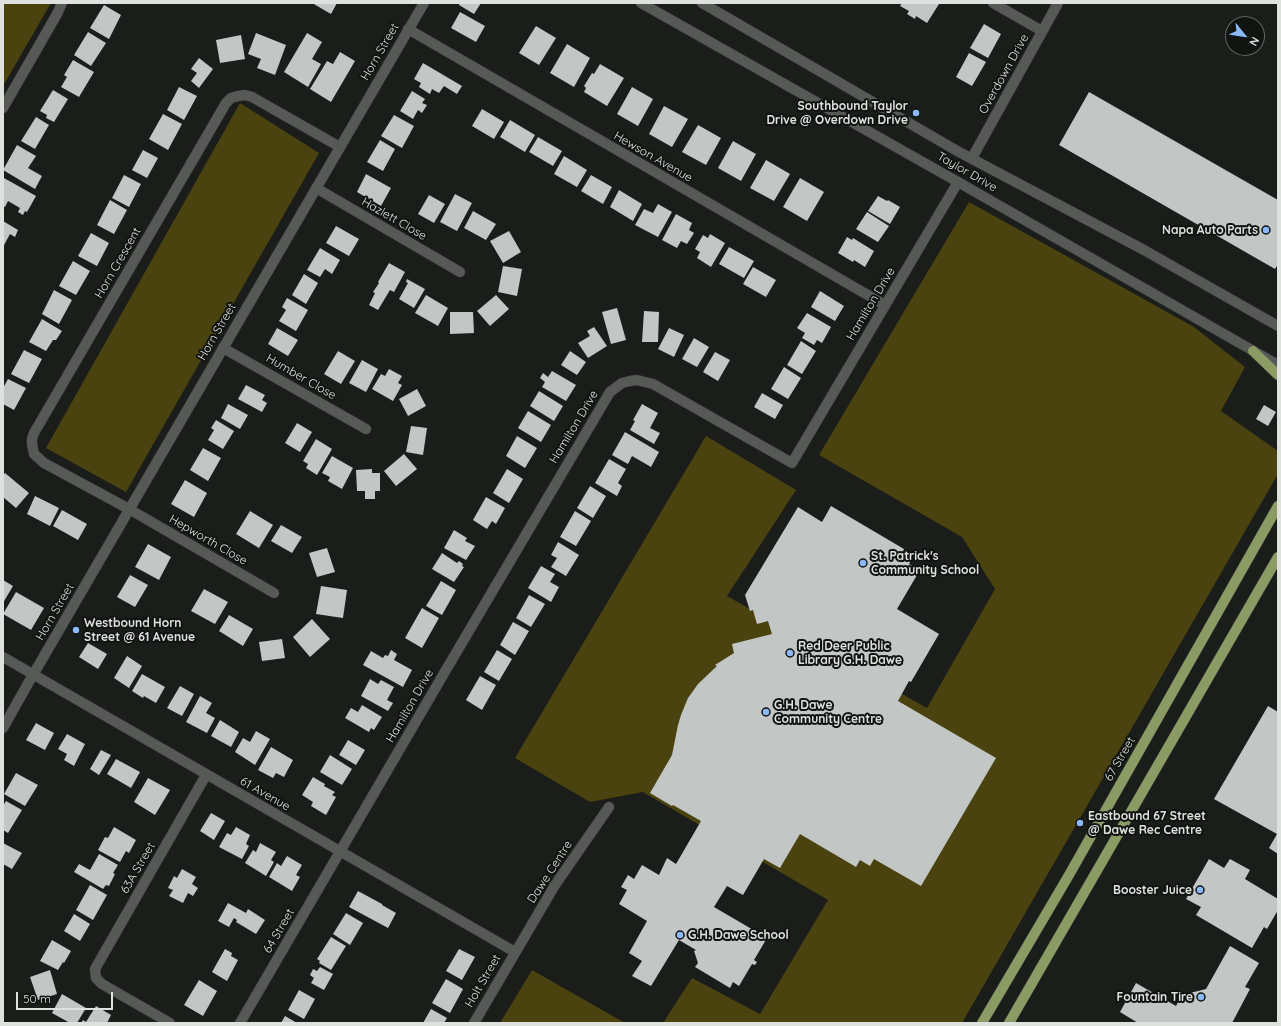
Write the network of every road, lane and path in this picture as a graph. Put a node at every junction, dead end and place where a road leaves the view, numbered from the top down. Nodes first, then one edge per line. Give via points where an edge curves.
1 (62, 3) edge
2 (424, 3) edge
3 (641, 3) edge
4 (702, 3) edge
5 (994, 3) edge
6 (1058, 3) edge
7 (408, 29) junction
8 (1042, 31) junction
9 (3, 108) edge
10 (340, 147) junction
11 (972, 158) junction
12 (958, 182) junction
13 (316, 188) junction
14 (460, 272) dead end
15 (886, 305) junction
16 (1278, 326) edge
17 (223, 348) junction
18 (1253, 351) junction
19 (1278, 365) edge
20 (1278, 375) edge
21 (366, 429) dead end
22 (1278, 506) edge
23 (129, 509) junction
24 (1278, 557) edge
25 (274, 592) dead end
26 (3, 657) edge
27 (33, 674) junction
28 (3, 728) edge
29 (206, 775) junction
30 (608, 807) dead end
31 (340, 851) junction
32 (515, 952) junction
33 (170, 1023) edge
34 (240, 1023) edge
35 (474, 1023) edge
36 (982, 1023) edge
37 (1009, 1023) edge

1 - 9 street
2 - 7 street, Horn Street
3 - 12 street, Taylor Drive
4 - 11 street, Taylor Drive
5 - 8 street
6 - 8 street, Overdown Drive
7 - 10 street, Horn Street
7 - 15 street, Hewson Avenue
8 - 11 street, Overdown Drive
10 - 13 street, Horn Street
10 - 23 street, Horn Crescent via 258,100 245,95 231,98 226,102 34,433 34,454 44,463
11 - 16 street, Taylor Drive via 1144,250
12 - 15 street, Hamilton Drive
12 - 18 street, Taylor Drive
13 - 14 street, Hazlett Close
13 - 17 street, Horn Street
15 - 31 street, Hamilton Drive via 792,463 653,384 630,381 622,383 610,392
17 - 21 street, Humber Close
17 - 23 street, Horn Street
18 - 19 street, Taylor Drive
18 - 20 main road
22 - 36 main road, 67 Street via 1069,876
23 - 25 street, Hepworth Close
23 - 27 street, Horn Street
24 - 37 main road
26 - 27 street, 61 Avenue
27 - 28 street, Horn Street
27 - 29 street, 61 Avenue
29 - 31 street, 61 Avenue
29 - 33 street, 63A Street via 95,969 98,981 102,984
30 - 32 street, Dawe Centre via 555,885
31 - 32 street, 61 Avenue
31 - 34 street, 64 Street
32 - 35 street, Holt Street

